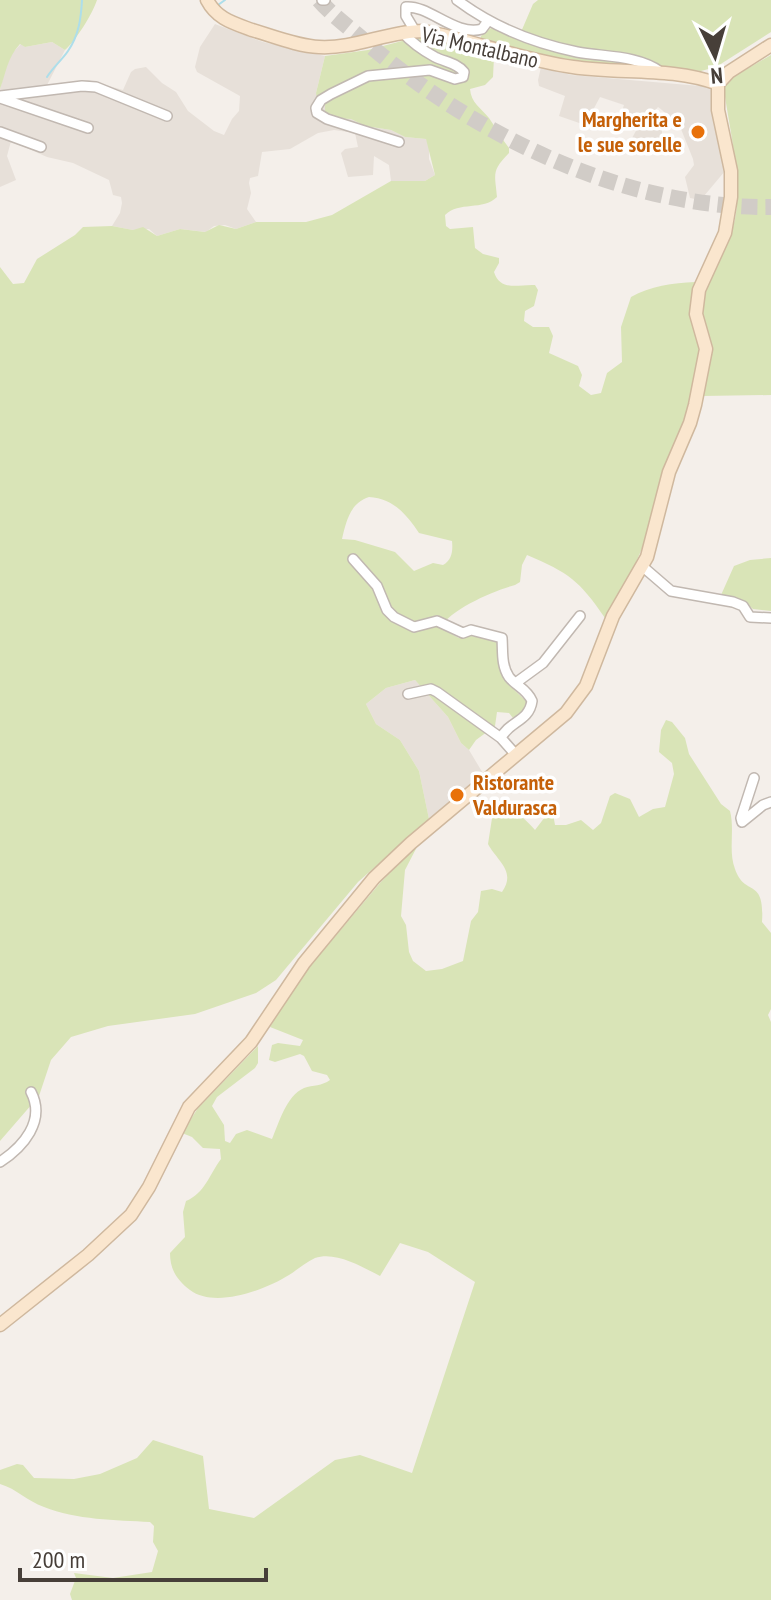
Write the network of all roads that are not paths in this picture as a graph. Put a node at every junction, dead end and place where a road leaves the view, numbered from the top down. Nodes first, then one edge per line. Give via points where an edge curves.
1 (207, 0) edge
2 (457, 0) edge
3 (488, 21) junction
4 (415, 31) junction
5 (402, 32) junction
6 (771, 45) edge
7 (664, 74) junction
8 (718, 84) junction
9 (0, 97) edge
10 (167, 116) dead end
11 (88, 128) dead end
12 (0, 132) edge
13 (399, 142) dead end
14 (41, 147) dead end
15 (353, 559) dead end
16 (642, 566) junction
17 (580, 616) dead end
18 (771, 618) edge
19 (517, 682) junction
20 (408, 694) dead end
21 (501, 738) junction
22 (516, 755) junction
23 (754, 778) dead end
24 (771, 802) edge
25 (31, 1092) dead end
26 (0, 1162) edge
27 (0, 1325) edge

1 - 5 main road, Via Montalbano via 220,18 234,24 318,47
2 - 3 street
3 - 4 street via 473,31 406,7
3 - 7 street via 518,36 638,61
4 - 5 main road, Via Montalbano
4 - 7 main road, Via Montalbano via 555,64
5 - 13 street via 412,43 460,68 463,77 430,70 368,76 321,100 316,108 327,119
6 - 8 main road
7 - 8 main road, Via Montalbano
8 - 16 main road via 732,185 728,220 699,290 696,314 706,349 695,405
9 - 10 street via 96,87
9 - 11 street
12 - 14 street
15 - 19 street via 377,586 390,614 410,626 432,620 463,633 501,637 504,665 511,681
16 - 18 street via 671,591 733,602 750,617
16 - 22 main road via 613,616 577,702
17 - 19 street via 543,663
19 - 21 street via 532,705
20 - 21 street via 431,689
21 - 22 street
22 - 27 main road via 362,891 304,963 251,1042 189,1107 131,1215
23 - 24 street via 742,822
25 - 26 street via 31,1133

